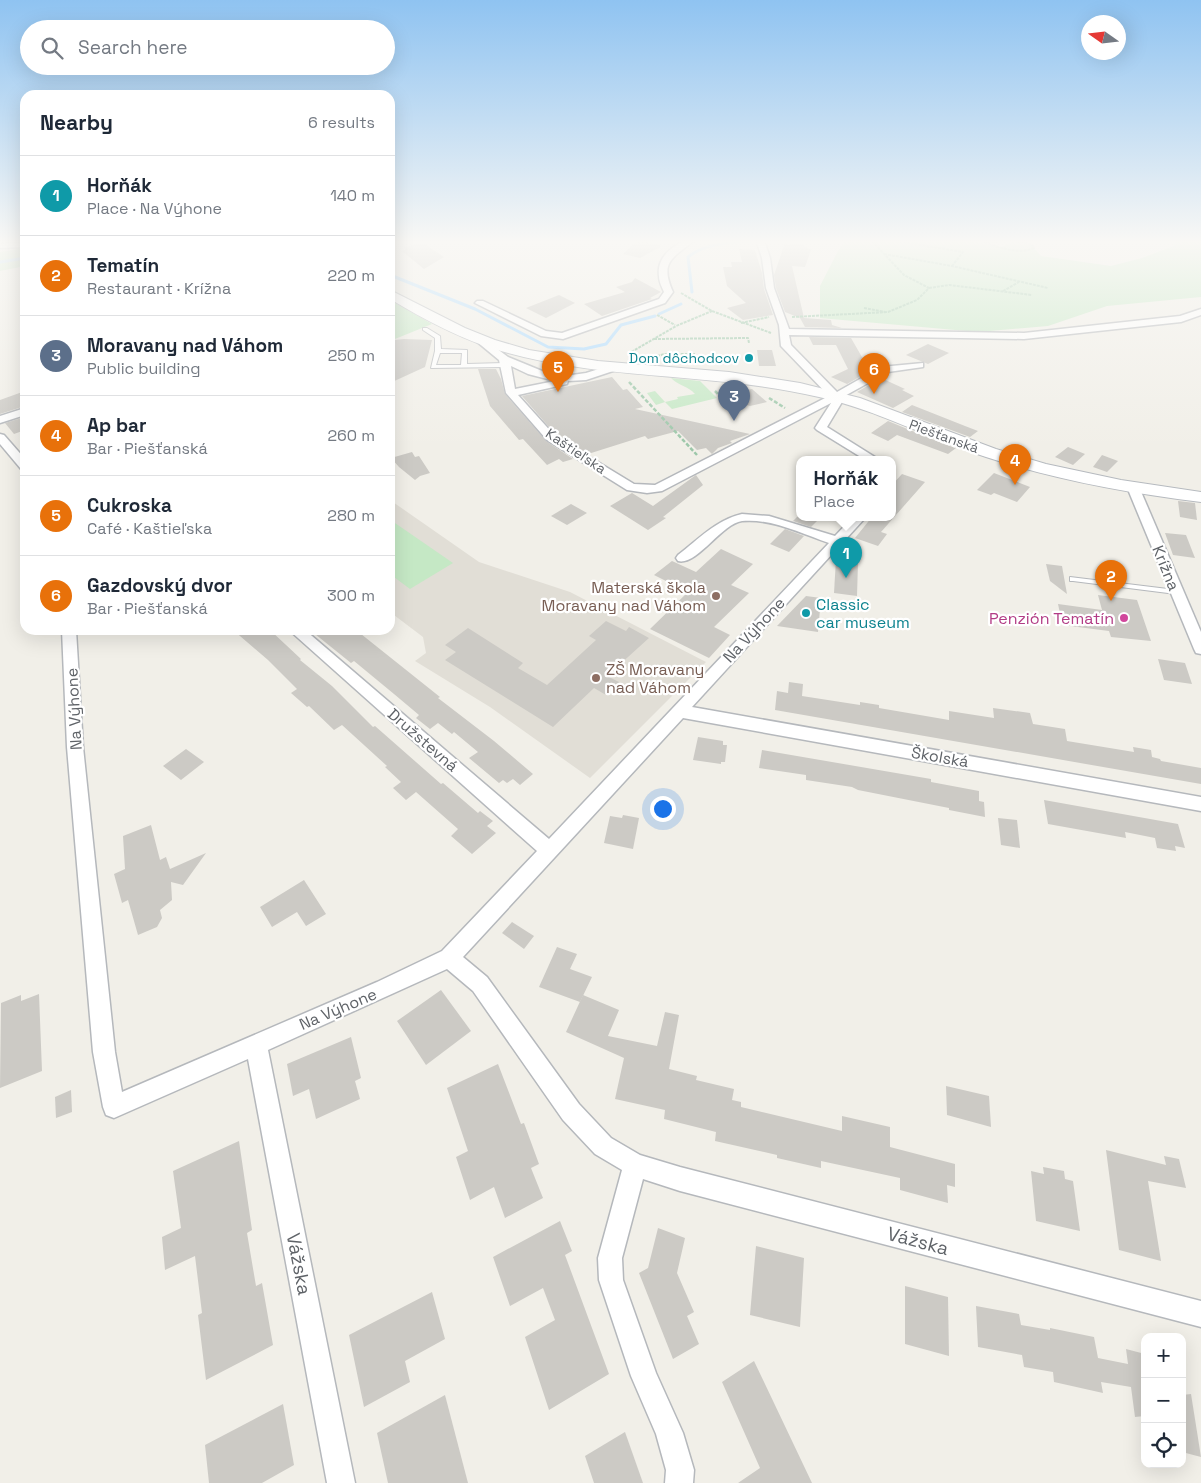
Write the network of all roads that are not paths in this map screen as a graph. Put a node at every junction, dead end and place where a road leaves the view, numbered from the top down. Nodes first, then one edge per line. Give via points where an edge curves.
1 (418, 309) edge
2 (493, 309) edge
3 (641, 309) edge
4 (778, 309) edge
5 (1200, 313) edge
6 (425, 329) dead end
7 (784, 334) junction
8 (481, 341) junction
9 (438, 351) junction
10 (504, 362) junction
11 (919, 365) dead end
12 (464, 366) junction
13 (618, 367) junction
14 (574, 380) junction
15 (511, 393) junction
16 (835, 396) junction
17 (20, 413) edge
18 (0, 420) edge
19 (0, 437) edge
20 (867, 456) edge
21 (20, 460) edge
22 (1133, 487) junction
23 (1201, 497) edge
24 (856, 521) edge
25 (838, 541) junction
26 (683, 558) dead end
27 (1073, 579) dead end
28 (1176, 592) junction
29 (70, 635) edge
30 (302, 635) edge
31 (1201, 649) edge
32 (679, 711) junction
33 (1201, 804) edge
34 (550, 850) junction
35 (449, 958) junction
36 (256, 1044) junction
37 (635, 1165) junction
38 (1201, 1314) edge
39 (342, 1483) edge
40 (679, 1483) edge

1 - 8 main road, Piešťanská
2 - 3 street via 544,334 563,336
4 - 7 street
5 - 7 street via 1181,319 1024,336
6 - 9 lane via 438,337
7 - 16 street via 792,353
8 - 10 street
8 - 13 main road, Piešťanská via 532,355
9 - 12 lane via 466,352
9 - 12 lane via 433,367
10 - 12 lane
10 - 14 street via 524,370
10 - 15 street
11 - 16 street via 885,369
13 - 14 street
13 - 16 main road, Piešťanská via 731,377
14 - 15 street
15 - 16 street, Kaštieľska via 551,438 631,487 647,489 658,488
16 - 20 street via 837,402 821,428
16 - 22 main road, Piešťanská via 1021,463
17 - 18 street
19 - 21 street
22 - 23 main road, Piešťanská
22 - 28 street, Krížna
24 - 25 street, Na Výhone
25 - 26 street via 785,523 748,517 734,519
25 - 32 street, Na Výhone
27 - 28 lane
28 - 31 street, Krížna
29 - 36 street, Na Výhone via 75,747 104,1052 114,1107
30 - 34 street, Družstevná
32 - 33 street, Školská
32 - 34 street, Na Výhone
34 - 35 street, Na Výhone
35 - 36 street, Na Výhone
35 - 37 street, Vážska via 480,984 571,1112 603,1146
36 - 39 street, Vážska
37 - 38 street, Vážska
37 - 40 street via 610,1258 611,1280 644,1376 669,1433 680,1470

